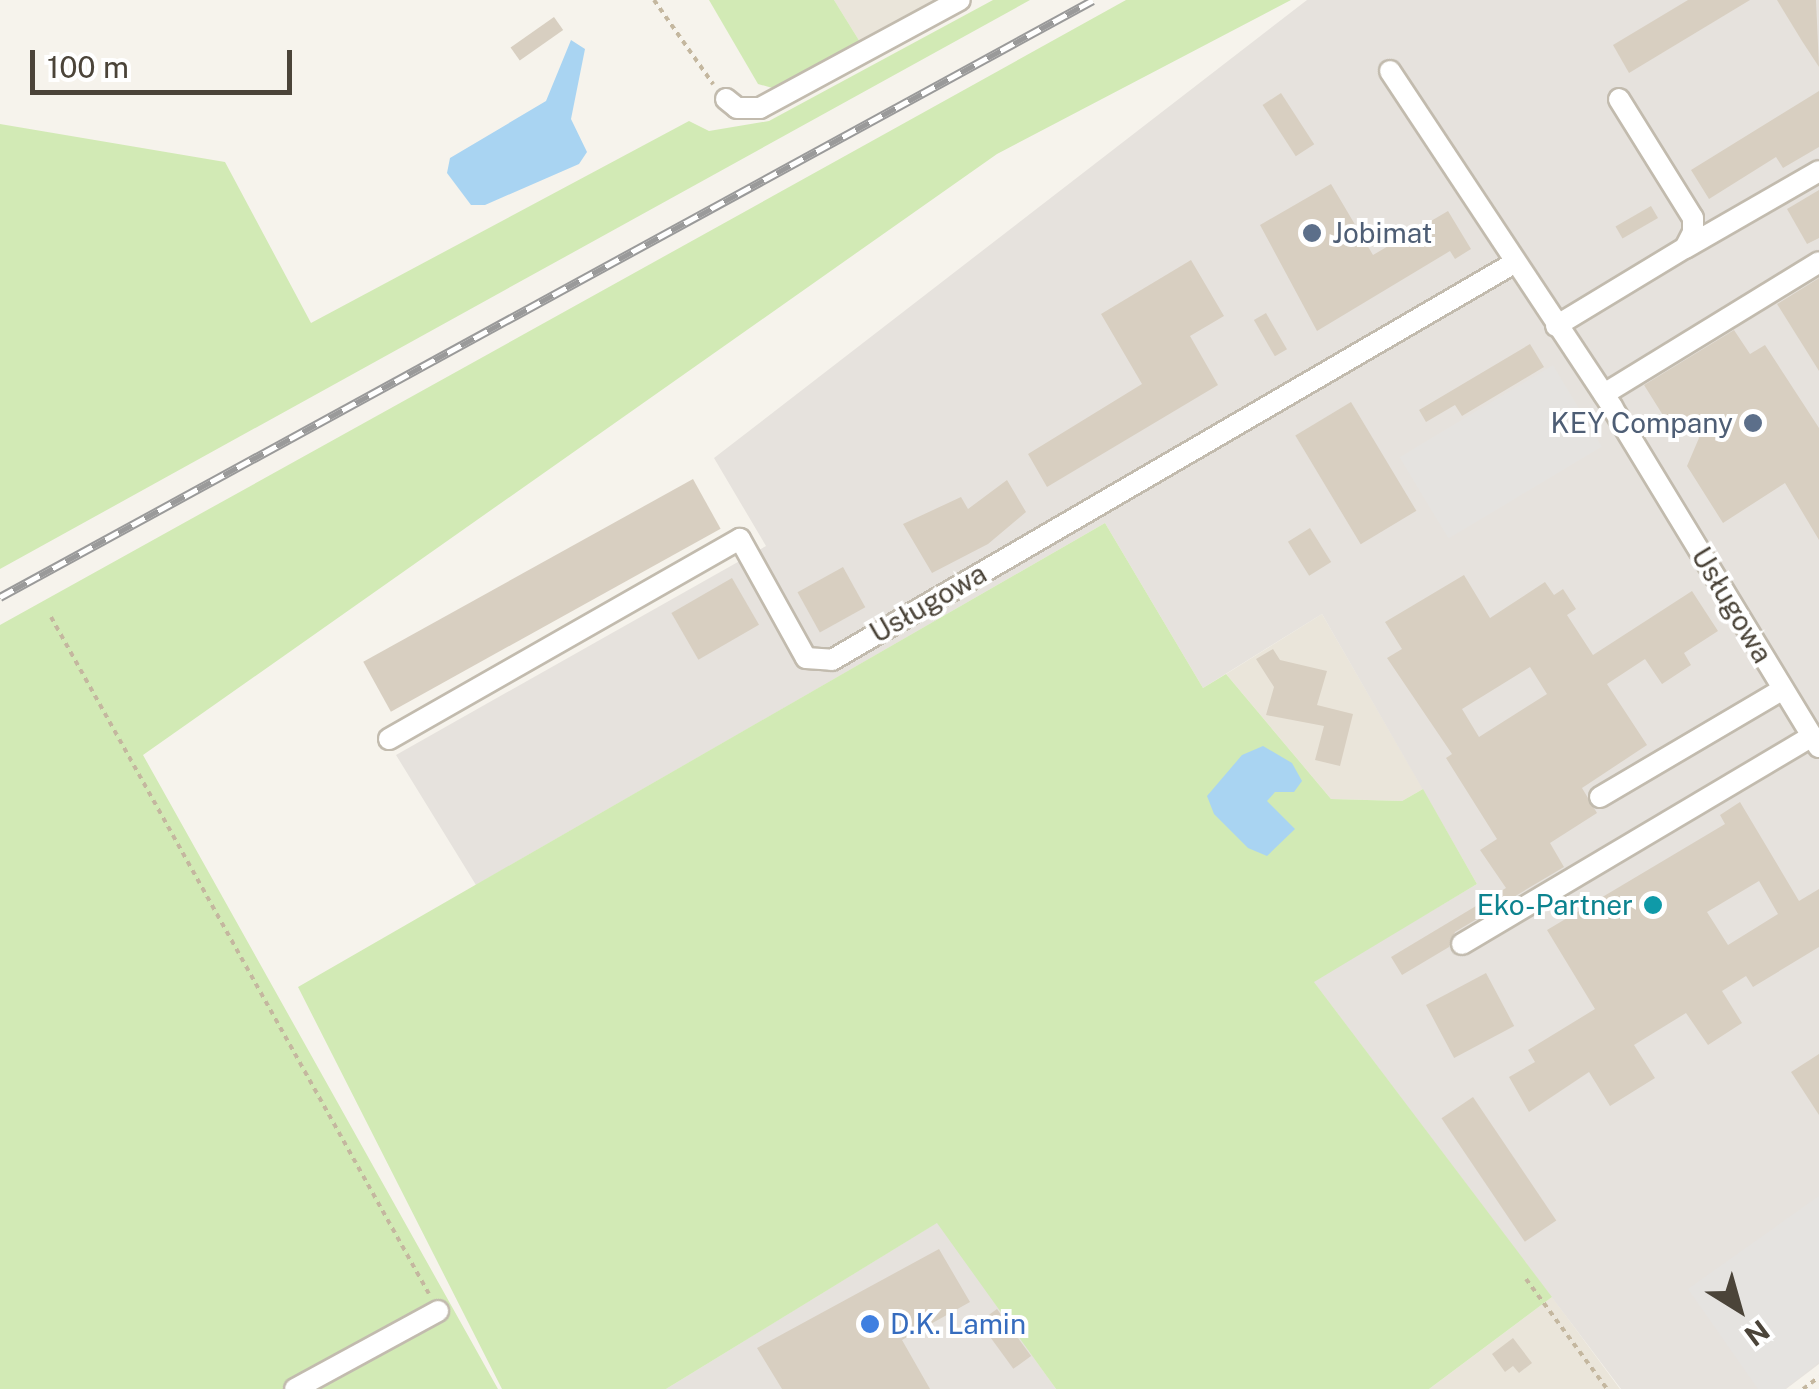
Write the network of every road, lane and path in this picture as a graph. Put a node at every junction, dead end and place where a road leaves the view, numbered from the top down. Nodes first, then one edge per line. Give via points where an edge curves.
1 (654, 0) edge
2 (960, 0) edge
3 (1390, 71) dead end
4 (726, 99) joint
5 (1619, 99) dead end
6 (1819, 171) edge
7 (1685, 248) junction
8 (1819, 262) edge
9 (1514, 263) junction
10 (1556, 326) junction
11 (1604, 394) junction
12 (52, 617) dead end
13 (1783, 689) junction
14 (389, 739) dead end
15 (1816, 742) edge
16 (1600, 797) dead end
17 (1462, 944) dead end
18 (1526, 1279) dead end
19 (438, 1311) joint
20 (1819, 1377) edge
21 (295, 1389) edge
22 (1607, 1389) edge
23 (1803, 1389) edge

1 - 4 path
2 - 4 street via 760,108 736,108
3 - 9 street, Usługowa
5 - 7 street via 1693,218
6 - 7 street
7 - 10 street
8 - 11 street
9 - 10 street, Usługowa
9 - 14 street, Usługowa via 832,660 806,658 740,539
10 - 11 street, Usługowa
11 - 13 street, Usługowa
12 - 19 path
13 - 15 street, Usługowa
13 - 16 street
15 - 17 street
18 - 22 path
19 - 21 street
20 - 23 path

